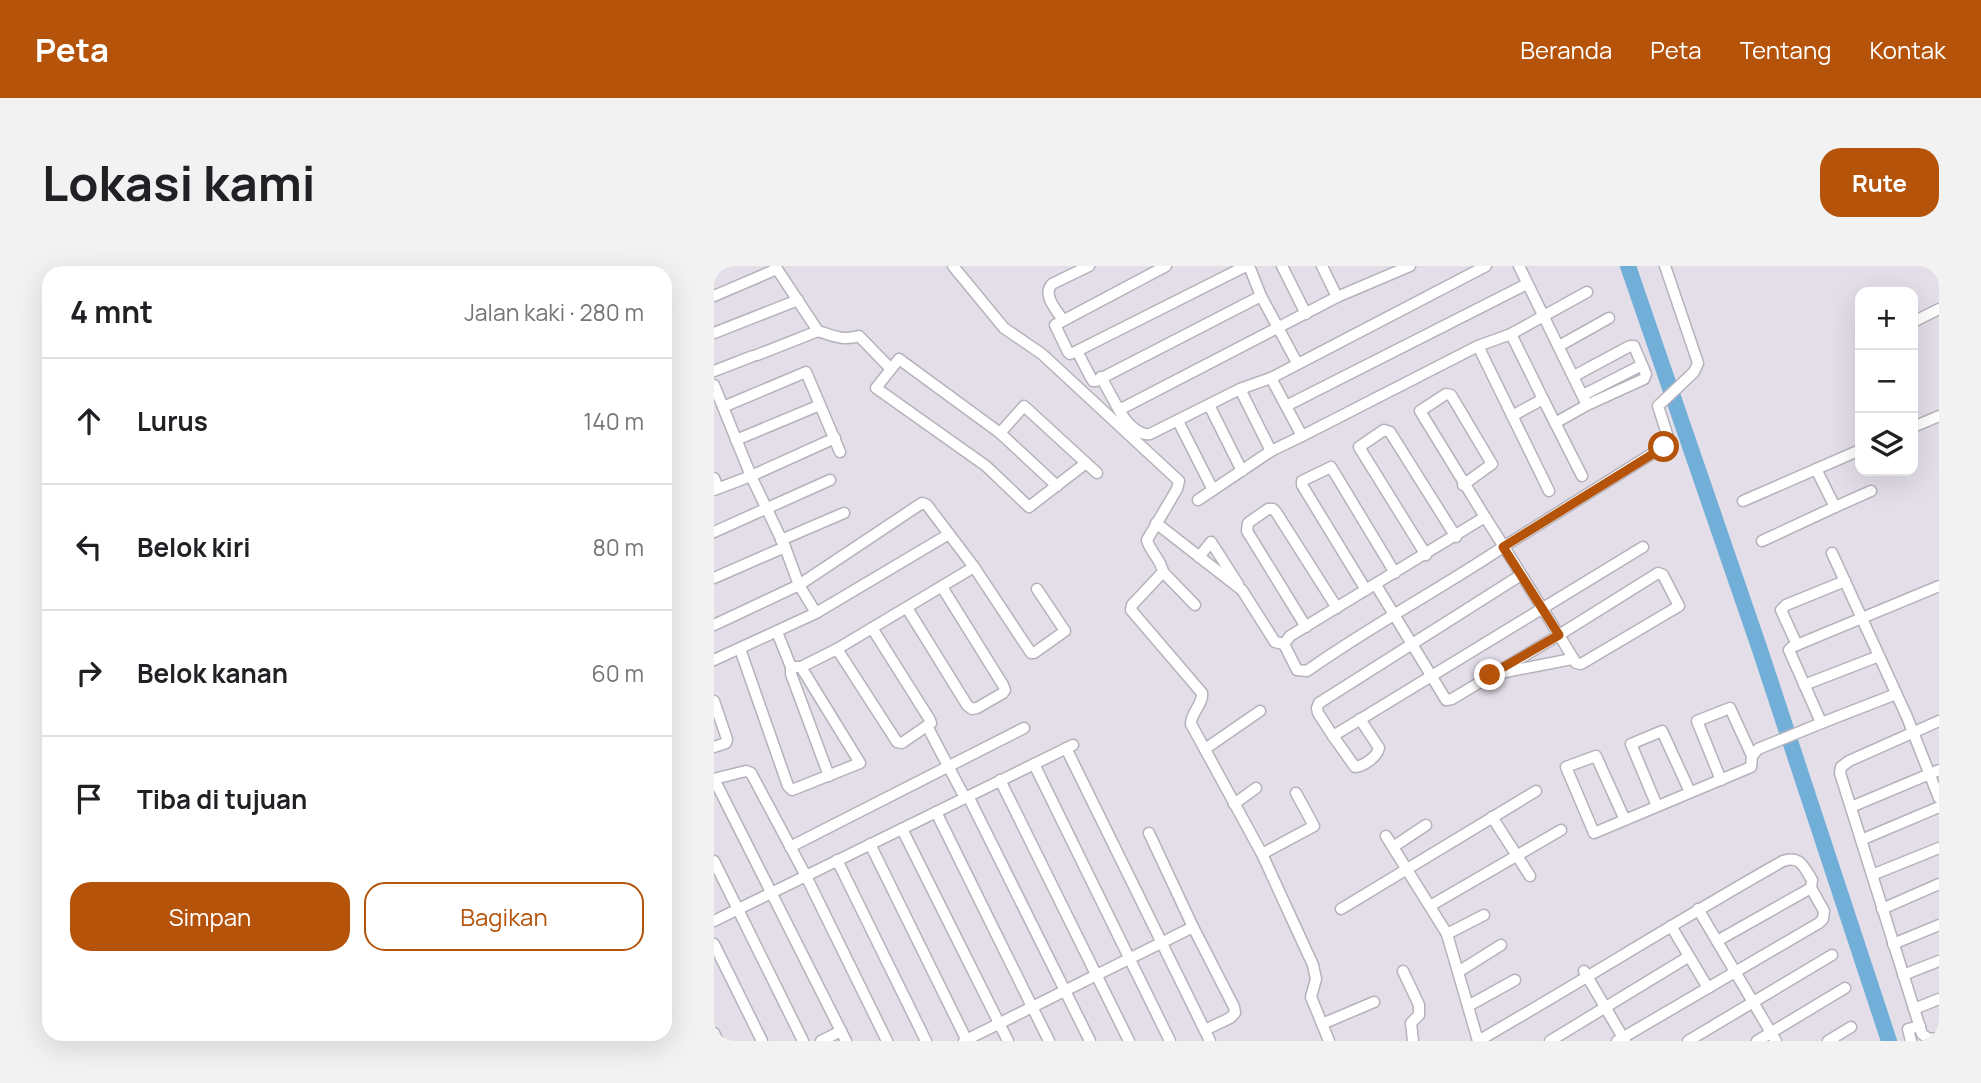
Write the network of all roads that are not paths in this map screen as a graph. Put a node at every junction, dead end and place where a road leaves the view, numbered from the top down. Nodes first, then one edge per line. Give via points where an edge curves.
1 (953, 266) edge
2 (1088, 266) edge
3 (1166, 266) edge
4 (1247, 266) edge
5 (1282, 266) edge
6 (1322, 266) edge
7 (1410, 266) edge
8 (1486, 266) edge
9 (1519, 266) edge
10 (1665, 266) edge
11 (776, 268) edge
12 (1397, 269) edge
13 (1527, 284) junction
14 (1587, 292) dead end
15 (714, 296) edge
16 (1261, 296) junction
17 (1337, 297) junction
18 (798, 300) junction
19 (1939, 309) edge
20 (1306, 314) junction
21 (1545, 316) junction
22 (1609, 318) dead end
23 (1062, 319) junction
24 (1918, 320) edge
25 (1278, 328) junction
26 (818, 331) junction
27 (714, 333) edge
28 (1511, 334) junction
29 (1478, 346) junction
30 (1559, 346) junction
31 (1077, 351) junction
32 (1299, 362) junction
33 (890, 368) junction
34 (714, 371) edge
35 (1574, 376) junction
36 (1101, 377) junction
37 (1271, 378) junction
38 (714, 385) edge
39 (1240, 389) junction
40 (1544, 399) junction
41 (1585, 400) junction
42 (820, 405) junction
43 (1209, 405) junction
44 (1286, 406) junction
45 (723, 407) junction
46 (1119, 410) junction
47 (1939, 415) edge
48 (1513, 416) junction
49 (1178, 421) junction
50 (1555, 423) junction
51 (1918, 425) edge
52 (1000, 433) junction
53 (1302, 436) junction
54 (835, 438) junction
55 (736, 440) junction
56 (1271, 451) junction
57 (840, 452) dead end
58 (1855, 452) edge
59 (1086, 463) junction
60 (1816, 469) junction
61 (1242, 471) junction
62 (1097, 473) dead end
63 (751, 476) junction
64 (1581, 476) dead end
65 (830, 480) dead end
66 (715, 485) edge
67 (1463, 485) junction
68 (1057, 486) junction
69 (1213, 490) junction
70 (1549, 491) dead end
71 (1871, 491) dead end
72 (1198, 500) dead end
73 (1743, 501) dead end
74 (1835, 507) junction
75 (766, 508) junction
76 (844, 513) dead end
77 (1485, 517) junction
78 (1156, 523) junction
79 (714, 532) edge
80 (949, 534) junction
81 (1456, 537) junction
82 (1762, 541) dead end
83 (783, 544) junction
84 (1503, 547) junction
85 (1643, 547) dead end
86 (1832, 553) dead end
87 (1426, 555) junction
88 (1199, 557) junction
89 (974, 567) junction
90 (1163, 572) junction
91 (1395, 573) junction
92 (1521, 575) junction
93 (714, 578) edge
94 (1845, 581) junction
95 (799, 585) junction
96 (1939, 586) edge
97 (942, 587) junction
98 (1371, 588) junction
99 (1037, 589) dead end
100 (1242, 590) junction
101 (1195, 605) dead end
102 (1541, 607) junction
103 (907, 608) junction
104 (1337, 608) junction
105 (816, 613) junction
106 (1393, 616) junction
107 (1861, 618) junction
108 (714, 625) edge
109 (1306, 627) junction
110 (872, 628) junction
111 (777, 632) junction
112 (1559, 635) junction
113 (1284, 644) junction
114 (1412, 645) junction
115 (1797, 645) junction
116 (740, 649) junction
117 (837, 649) junction
118 (1879, 656) junction
119 (1572, 659) junction
120 (714, 660) edge
121 (796, 667) junction
122 (1430, 675) junction
123 (1490, 675) junction
124 (1804, 685) junction
125 (1896, 694) junction
126 (714, 701) edge
127 (1260, 711) dead end
128 (1360, 719) junction
129 (1939, 721) edge
130 (1824, 722) junction
131 (927, 726) junction
132 (1024, 727) dead end
133 (1913, 732) junction
134 (1333, 736) junction
135 (714, 747) edge
136 (1205, 749) junction
137 (1752, 756) junction
138 (1034, 764) junction
139 (949, 765) junction
140 (1934, 772) edge
141 (828, 776) junction
142 (714, 779) edge
143 (1000, 780) junction
144 (1721, 780) junction
145 (1256, 788) dead end
146 (1536, 791) dead end
147 (1690, 792) junction
148 (1296, 793) dead end
149 (967, 797) junction
150 (1939, 798) edge
151 (1234, 804) junction
152 (1657, 806) junction
153 (1851, 807) junction
154 (1939, 807) edge
155 (936, 811) junction
156 (1492, 817) junction
157 (1625, 820) junction
158 (1426, 825) dead end
159 (902, 829) junction
160 (1561, 830) dead end
161 (1149, 833) dead end
162 (1386, 836) dead end
163 (1861, 840) junction
164 (870, 844) junction
165 (790, 847) junction
166 (1393, 847) junction
167 (1939, 848) edge
168 (1262, 854) junction
169 (1515, 856) junction
170 (837, 860) junction
171 (714, 861) edge
172 (1406, 870) junction
173 (1872, 875) junction
174 (806, 876) junction
175 (1530, 876) dead end
176 (1939, 884) edge
177 (1811, 888) junction
178 (772, 892) junction
179 (1430, 906) junction
180 (740, 909) junction
181 (1341, 909) dead end
182 (1698, 909) junction
183 (1882, 909) junction
184 (1484, 915) dead end
185 (714, 921) edge
186 (1939, 925) edge
187 (1671, 926) junction
188 (1193, 927) junction
189 (1447, 934) junction
190 (1717, 941) junction
191 (1161, 942) junction
192 (714, 944) edge
193 (1894, 944) junction
194 (1501, 945) dead end
195 (1832, 955) dead end
196 (1688, 957) junction
197 (1129, 958) junction
198 (1939, 961) edge
199 (1403, 971) dead end
200 (1458, 972) junction
201 (1736, 972) junction
202 (1586, 974) junction
203 (1096, 975) junction
204 (1903, 975) junction
205 (1515, 979) dead end
206 (1708, 988) junction
207 (1845, 989) dead end
208 (1064, 991) junction
209 (1939, 999) edge
210 (1374, 1002) dead end
211 (1753, 1002) junction
212 (1468, 1006) junction
213 (1032, 1007) junction
214 (1606, 1008) junction
215 (1914, 1009) junction
216 (999, 1024) junction
217 (1322, 1024) junction
218 (1920, 1026) junction
219 (1851, 1027) dead end
220 (1205, 1030) junction
221 (841, 1031) junction
222 (714, 1034) edge
223 (1773, 1037) edge
224 (1939, 1038) edge
225 (1621, 1040) edge
226 (718, 1041) edge
227 (762, 1041) edge
228 (803, 1041) edge
229 (821, 1041) edge
230 (846, 1041) edge
231 (887, 1041) edge
232 (926, 1041) edge
233 (966, 1041) edge
234 (1008, 1041) edge
235 (1049, 1041) edge
236 (1090, 1041) edge
237 (1129, 1041) edge
238 (1170, 1041) edge
239 (1210, 1041) edge
240 (1329, 1041) edge
241 (1413, 1041) edge
242 (1478, 1041) edge
243 (1550, 1041) edge
244 (1688, 1041) edge
245 (1757, 1041) edge
246 (1828, 1041) edge
247 (1911, 1041) edge

1 - 78 street via 1004,328 1042,354 1177,478 1177,489
2 - 23 street via 1048,289
3 - 23 street
4 - 16 street
4 - 31 street
5 - 20 street
6 - 17 street
7 - 12 street
8 - 32 street
9 - 13 street
10 - 84 street via 1698,363 1659,404 1668,440 1664,447
11 - 15 street
11 - 18 street
12 - 17 street
13 - 21 street
13 - 44 street
14 - 21 street
16 - 25 street
16 - 36 street
17 - 20 street
18 - 26 street
18 - 27 street
19 - 24 street
20 - 25 street
21 - 28 street
21 - 30 street
22 - 30 street
23 - 31 street via 1055,325 1057,331 1070,354
25 - 32 street
25 - 46 street
26 - 33 street via 839,338 859,336
26 - 34 street
28 - 29 street
28 - 40 street
29 - 48 street
29 - 53 street
30 - 35 street
31 - 36 street via 1093,381
32 - 37 street
33 - 52 street via 899,359
33 - 68 street via 876,388 986,466 1029,507
35 - 41 street
35 - 41 street via 1634,346 1642,365
36 - 46 street
37 - 39 street
37 - 44 street
38 - 45 street
39 - 43 street
39 - 56 street
40 - 48 street
40 - 50 street
41 - 50 street
42 - 45 street via 806,372
42 - 54 street
42 - 55 street
43 - 49 street
43 - 61 street
44 - 53 street
45 - 55 street
46 - 49 street via 1145,436
47 - 51 street
48 - 70 street
49 - 69 street
50 - 64 street
52 - 59 street via 1024,407
52 - 68 street
53 - 56 street
54 - 57 street
54 - 63 street
55 - 63 street
56 - 61 street
58 - 60 street
59 - 62 street
59 - 68 street
60 - 73 street
60 - 74 street
61 - 69 street
63 - 66 street
63 - 75 street
65 - 75 street
67 - 67 street via 1420,411 1446,394 1451,395 1492,464
67 - 77 street
69 - 72 street
71 - 74 street
74 - 82 street
75 - 79 street
75 - 83 street
76 - 83 street
77 - 81 street
77 - 84 street
78 - 88 street
78 - 90 street via 1147,543
80 - 89 street
80 - 95 street via 922,503
80 - 105 street
81 - 87 street
81 - 87 street via 1390,432 1384,430 1359,447
83 - 93 street
83 - 95 street
84 - 92 street
84 - 106 street
85 - 102 street
86 - 94 street
87 - 91 street
88 - 100 street
88 - 100 street via 1211,542
89 - 97 street
89 - 99 street via 1031,653 1065,631
90 - 101 street
90 - 136 street via 1131,610 1202,693 1191,724
91 - 98 street
91 - 98 street via 1331,467 1302,481
92 - 102 street
92 - 114 street
94 - 107 street
94 - 115 street via 1781,610
95 - 105 street
95 - 108 street
96 - 107 street
97 - 103 street
97 - 103 street via 1003,685 1003,693 977,708 967,705
98 - 104 street
98 - 106 street
100 - 113 street via 1275,642
102 - 112 street
102 - 122 street
103 - 110 street
104 - 109 street
104 - 109 street via 1276,512 1268,509 1248,523 1247,531
105 - 111 street
106 - 113 street via 1307,671 1297,670
106 - 114 street
107 - 115 street
107 - 118 street
109 - 113 street
110 - 117 street
110 - 131 street via 930,720
111 - 116 street
111 - 121 street
112 - 119 street
112 - 119 street via 1658,573 1679,604 1581,664
112 - 123 street
114 - 122 street
114 - 134 street via 1319,703 1318,713
115 - 124 street via 1789,650
116 - 120 street
116 - 141 street via 788,786 792,790
117 - 121 street
117 - 131 street via 897,742
118 - 124 street
118 - 125 street
119 - 123 street
121 - 141 street via 791,674
121 - 141 street via 860,761
122 - 123 street via 1449,700
122 - 128 street
124 - 130 street
125 - 130 street
125 - 133 street
126 - 135 street via 727,739
127 - 136 street
128 - 134 street
128 - 134 street via 1379,748 1377,755 1354,767
129 - 133 street
130 - 137 street via 1758,749
131 - 139 street
132 - 139 street
133 - 140 street
133 - 153 street via 1842,767
136 - 151 street
137 - 144 street via 1751,767
137 - 144 street via 1730,708 1697,721
138 - 143 street
138 - 191 street via 1070,746
138 - 197 street
139 - 149 street
139 - 165 street
140 - 150 street
140 - 153 street
142 - 165 street via 751,773
142 - 178 street
143 - 149 street
143 - 203 street
144 - 147 street
145 - 151 street
146 - 156 street
147 - 152 street
147 - 152 street via 1662,732 1631,744
148 - 168 street via 1314,826
149 - 155 street
149 - 208 street
151 - 168 street
152 - 157 street
153 - 163 street
154 - 163 street
155 - 159 street
155 - 213 street
156 - 169 street
156 - 172 street
157 - 157 street via 1594,833 1566,767 1596,756
158 - 166 street
159 - 164 street
159 - 216 street
160 - 169 street
161 - 188 street
162 - 166 street
163 - 173 street
164 - 170 street
164 - 233 street
165 - 174 street
166 - 172 street
167 - 173 street
168 - 217 street via 1313,965 1316,979 1311,995
169 - 175 street
169 - 179 street
170 - 174 street
170 - 232 street
171 - 180 street
172 - 179 street
172 - 181 street
173 - 183 street
174 - 178 street
174 - 231 street
176 - 183 street
177 - 182 street via 1812,880 1801,863 1789,859
177 - 190 street
177 - 201 street via 1824,911 1823,919
178 - 180 street
178 - 221 street
179 - 189 street
180 - 185 street
180 - 228 street
182 - 187 street
182 - 190 street
183 - 193 street
184 - 189 street
186 - 193 street
187 - 196 street
187 - 202 street
188 - 191 street
188 - 220 street via 1235,1013
189 - 200 street
190 - 201 street
191 - 197 street
191 - 220 street
192 - 227 street
193 - 204 street
194 - 200 street
195 - 211 street
196 - 206 street
196 - 214 street
197 - 203 street
197 - 238 street
198 - 204 street
199 - 241 street via 1419,1004 1419,1015 1411,1023
200 - 212 street
201 - 206 street
201 - 211 street
202 - 214 street
202 - 242 street
203 - 208 street
203 - 237 street
204 - 215 street
205 - 212 street
206 - 225 street
207 - 223 street
208 - 213 street
208 - 236 street
209 - 215 street
210 - 217 street
211 - 223 street
211 - 244 street
212 - 242 street
213 - 216 street
213 - 235 street
214 - 225 street
214 - 243 street
215 - 218 street
216 - 233 street
216 - 234 street
217 - 240 street
218 - 224 street via 1929,1040
218 - 247 street via 1908,1029
219 - 246 street
220 - 239 street
221 - 229 street
221 - 230 street
222 - 226 street
223 - 245 street

